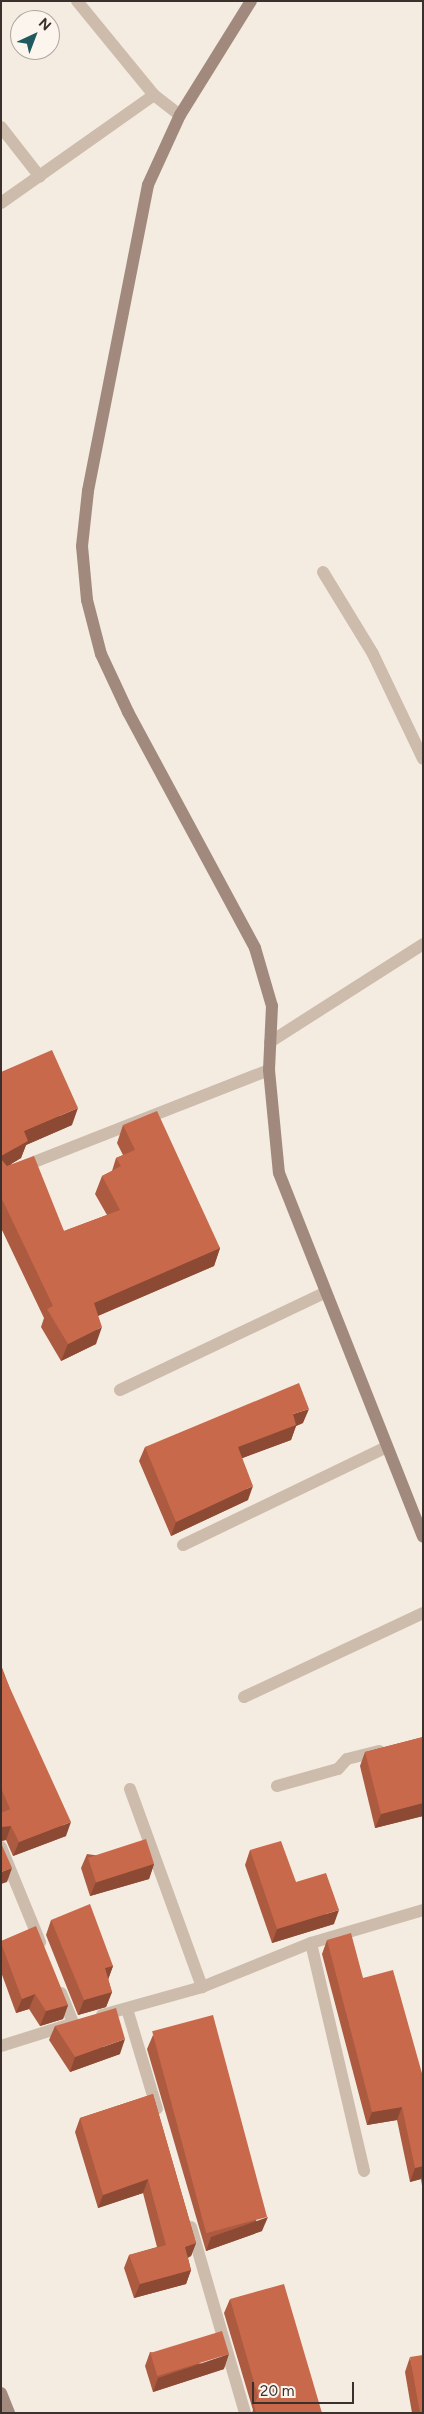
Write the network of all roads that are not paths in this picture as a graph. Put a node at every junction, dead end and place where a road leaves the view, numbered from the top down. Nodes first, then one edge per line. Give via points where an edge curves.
1 (77, 1) edge
2 (251, 1) edge
3 (154, 95) junction
4 (180, 115) junction
5 (1, 127) edge
6 (40, 178) junction
7 (1, 203) edge
8 (323, 572) dead end
9 (423, 759) edge
10 (423, 944) edge
11 (270, 1042) junction
12 (269, 1070) junction
13 (1, 1176) edge
14 (326, 1292) junction
15 (120, 1390) dead end
16 (387, 1446) junction
17 (423, 1536) edge
18 (183, 1545) dead end
19 (423, 1613) edge
20 (244, 1697) dead end
21 (394, 1747) edge
22 (277, 1786) dead end
23 (130, 1789) dead end
24 (1, 1847) edge
25 (423, 1910) edge
26 (311, 1943) junction
27 (44, 1953) edge
28 (55, 1979) edge
29 (202, 1987) junction
30 (127, 2008) junction
31 (73, 2023) junction
32 (1, 2046) edge
33 (160, 2121) edge
34 (364, 2171) dead end
35 (187, 2215) edge
36 (1, 2393) edge
37 (9, 2413) edge
38 (245, 2413) edge

1 - 3 street
2 - 4 street
3 - 4 street
3 - 6 street
4 - 11 street via 148,185 136,236 88,491 83,555 87,600 101,654 255,948 272,1006
5 - 6 street
6 - 7 street
8 - 9 street via 373,654
10 - 11 street
11 - 12 street
12 - 13 street
12 - 14 street via 279,1173
14 - 15 street
14 - 16 street
16 - 17 street
16 - 18 street
19 - 20 street
21 - 22 street
23 - 29 street
24 - 27 street
25 - 26 street
26 - 29 street
26 - 34 street
28 - 31 street
29 - 30 street
30 - 31 street
30 - 33 street
31 - 32 street
35 - 38 street
36 - 37 street

